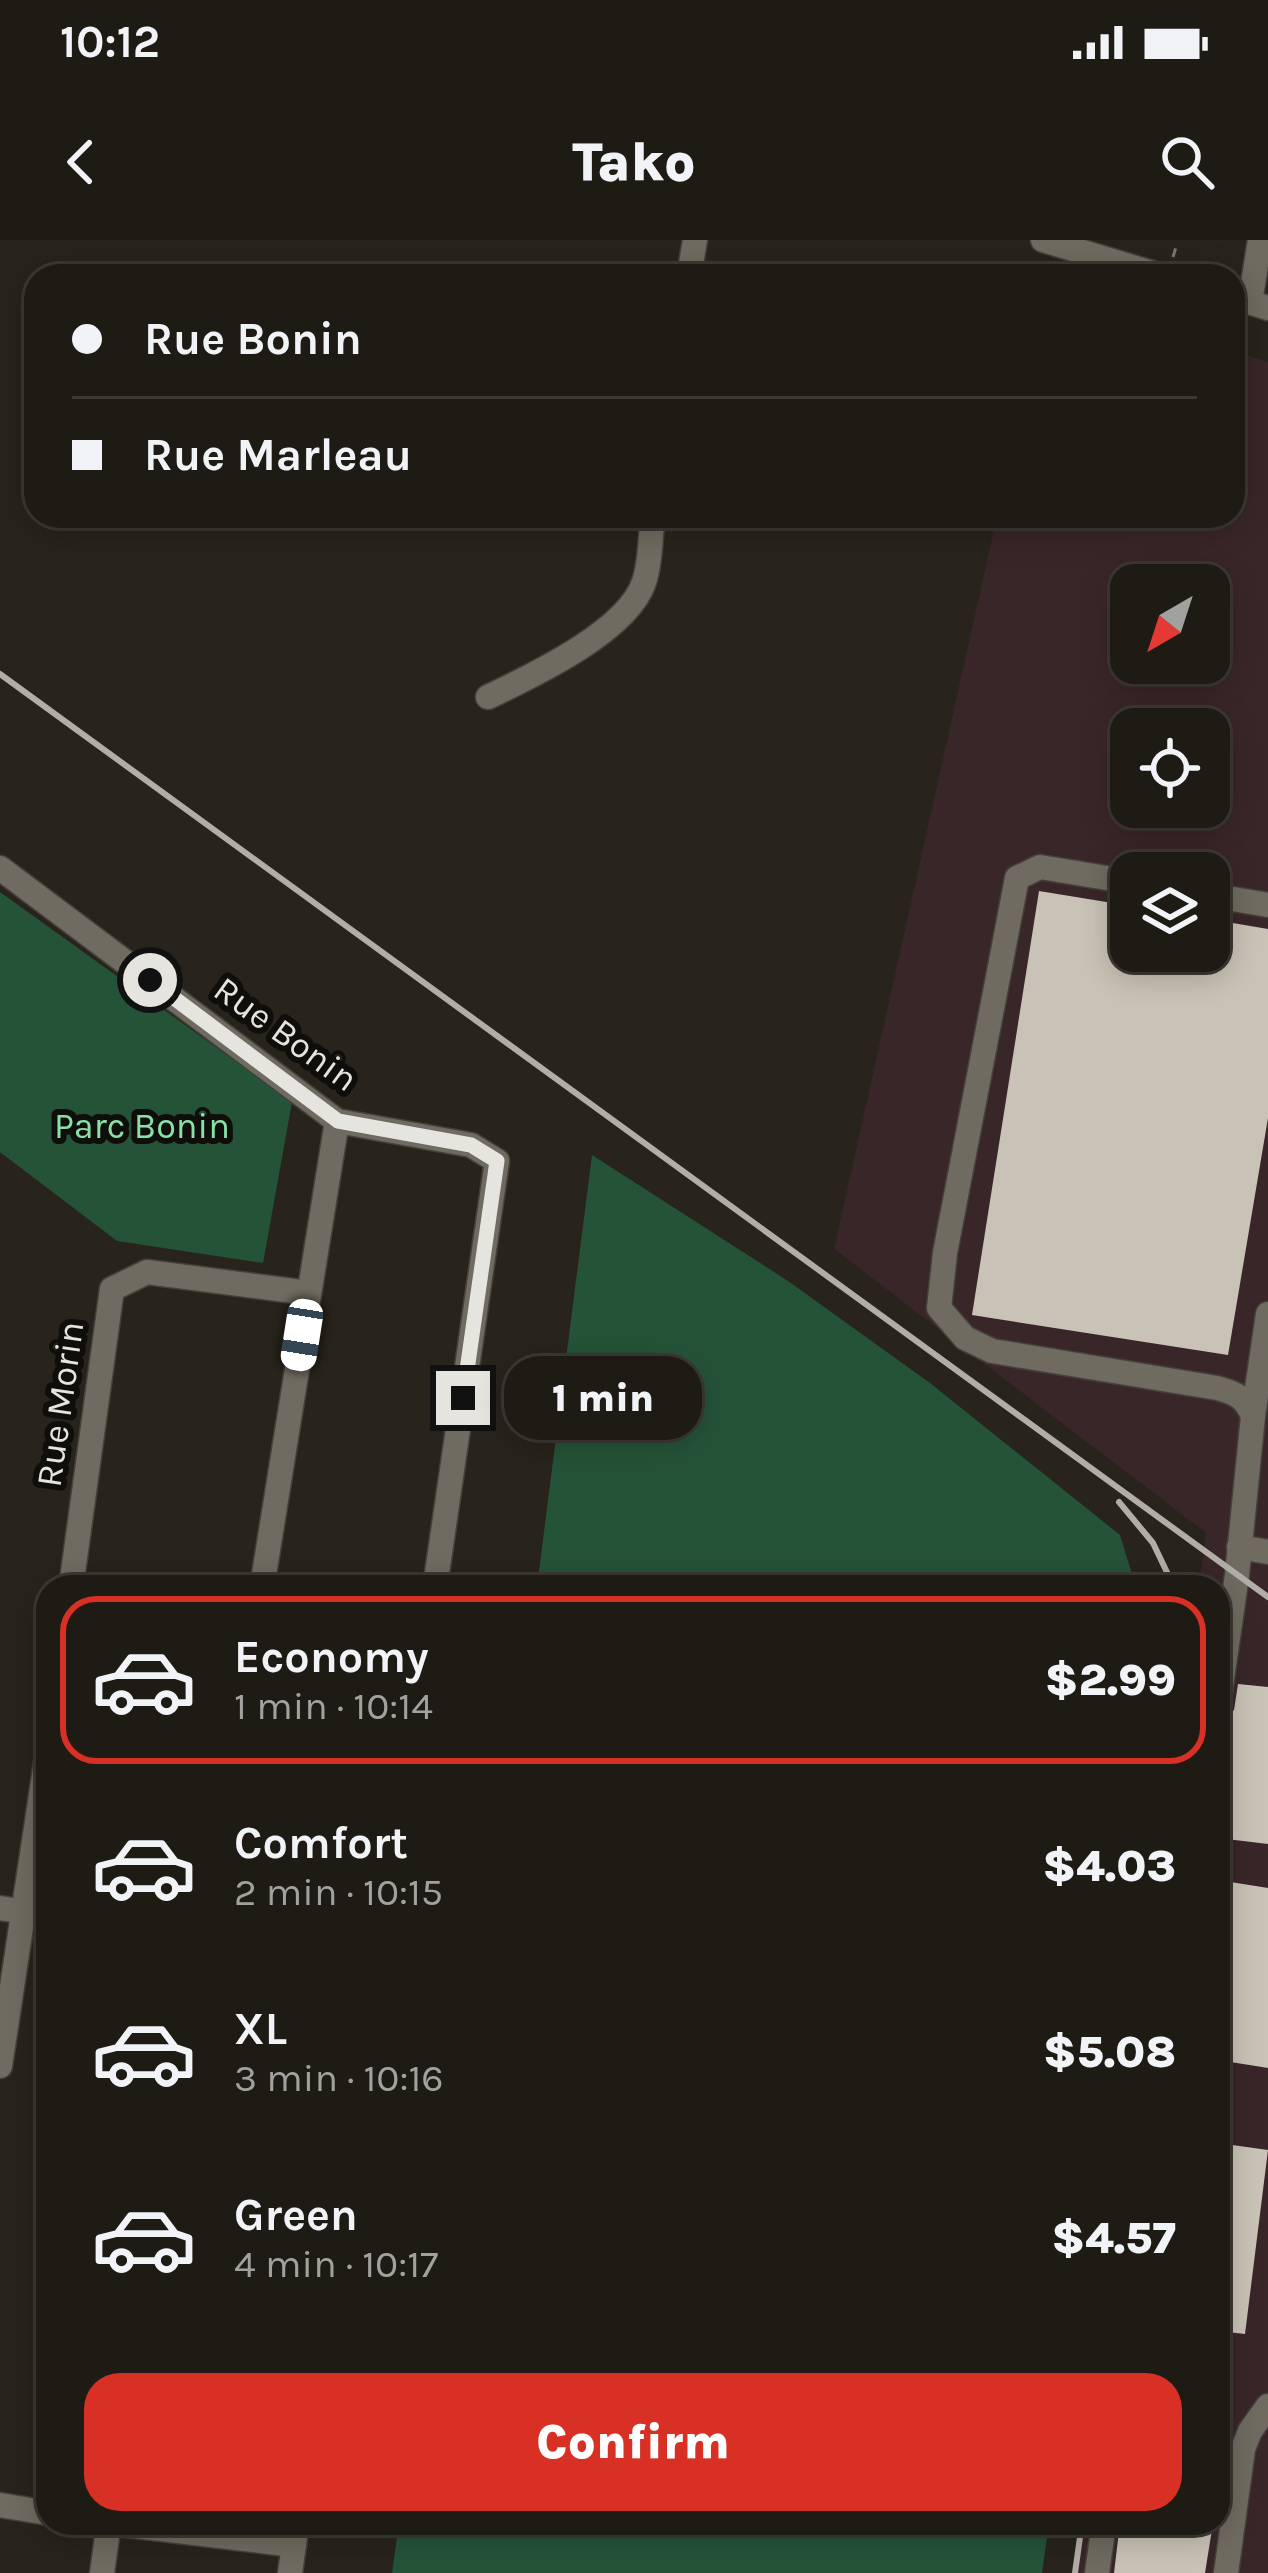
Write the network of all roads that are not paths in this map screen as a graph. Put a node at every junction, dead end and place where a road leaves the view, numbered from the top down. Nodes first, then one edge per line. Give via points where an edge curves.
1 (1260, 240) edge
2 (1052, 242) edge
3 (1123, 264) edge
4 (1250, 302) edge
5 (651, 528) edge
6 (488, 698) dead end
7 (0, 868) edge
8 (1110, 879) edge
9 (1230, 899) edge
10 (1268, 905) edge
11 (338, 1121) junction
12 (309, 1293) junction
13 (1268, 1314) edge
14 (1253, 1416) junction
15 (1239, 1547) junction
16 (1268, 1552) edge
17 (73, 1575) edge
18 (264, 1575) edge
19 (437, 1575) edge
20 (1230, 1616) edge
21 (36, 1830) edge
22 (24, 1912) edge
23 (0, 2066) edge
24 (1268, 2406) edge
25 (0, 2505) edge
26 (36, 2511) edge
27 (108, 2535) edge
28 (296, 2535) edge
29 (1102, 2535) edge
30 (102, 2573) edge
31 (290, 2573) edge
32 (1097, 2573) edge
33 (1226, 2573) edge

1 - 4 street
2 - 3 street
5 - 6 street via 644,583 628,609 559,664
7 - 11 street, Rue Bonin
8 - 14 street via 1040,867 1017,878 939,1308 965,1338 992,1351 1216,1388 1238,1394
9 - 10 street
11 - 12 street
11 - 19 street, Rue Bonin via 471,1145 497,1161
12 - 17 street, Rue Morin via 147,1271 112,1289
12 - 18 street
13 - 14 street
14 - 15 street
15 - 16 street
15 - 20 street
21 - 22 street
22 - 23 street
24 - 33 street via 1243,2450
25 - 26 street
27 - 30 street
28 - 31 street
29 - 32 street

